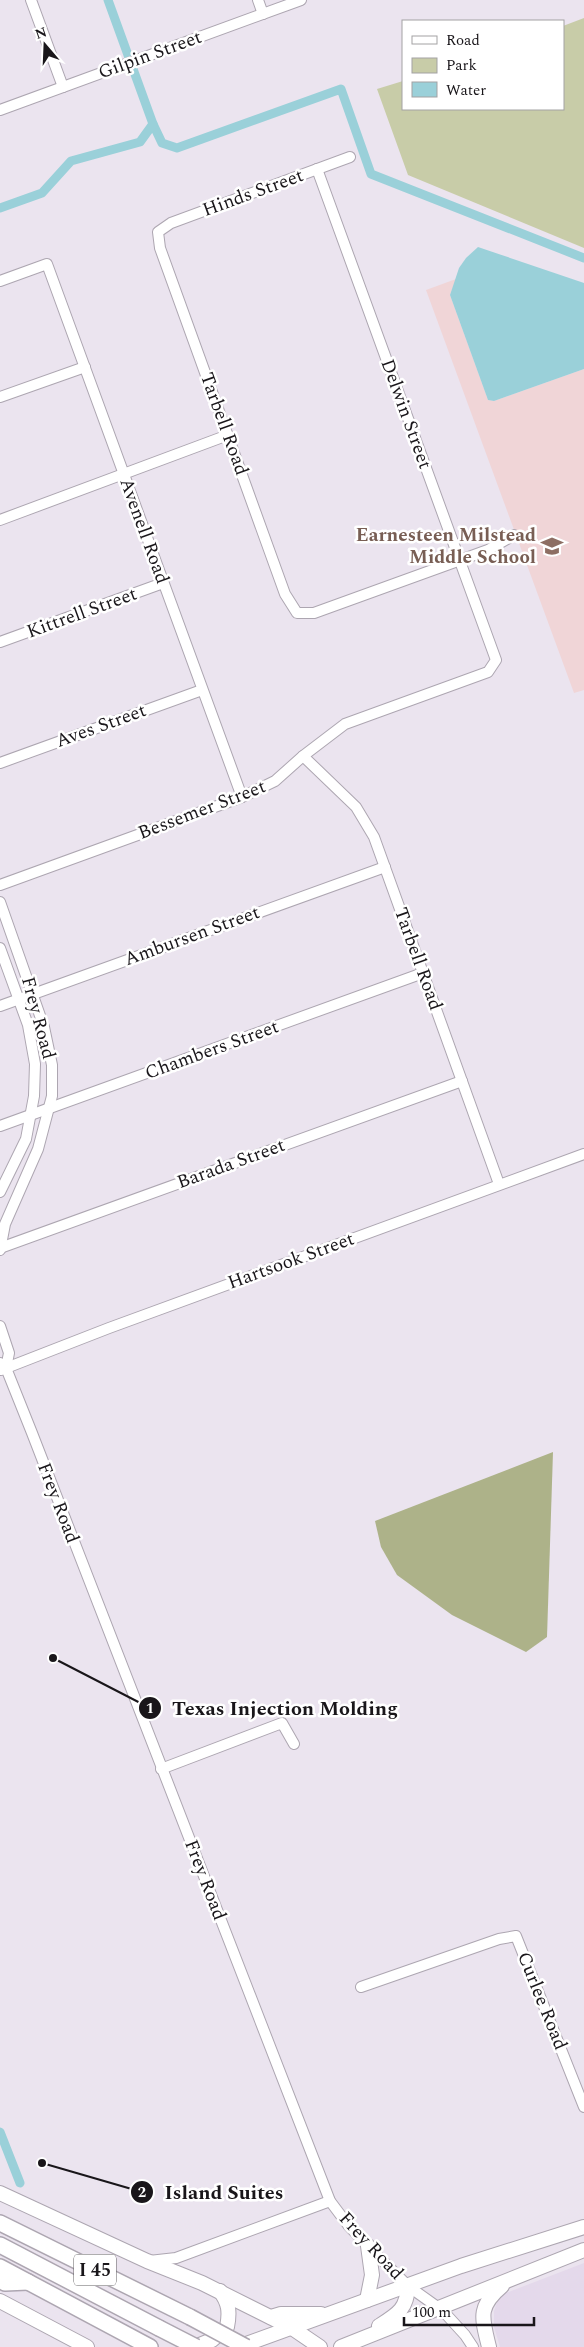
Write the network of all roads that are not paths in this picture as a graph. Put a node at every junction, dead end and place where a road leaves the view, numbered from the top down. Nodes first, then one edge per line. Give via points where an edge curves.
1 (30, 0) edge
2 (258, 0) edge
3 (301, 0) edge
4 (263, 14) junction
5 (63, 87) junction
6 (0, 110) edge
7 (350, 157) dead end
8 (317, 169) junction
9 (158, 232) joint
10 (0, 281) edge
11 (84, 367) junction
12 (0, 397) edge
13 (228, 435) junction
14 (124, 475) junction
15 (0, 520) edge
16 (514, 535) dead end
17 (460, 560) junction
18 (164, 583) junction
19 (0, 642) edge
20 (496, 660) joint
21 (202, 690) junction
22 (303, 756) junction
23 (0, 763) edge
24 (242, 798) junction
25 (385, 866) junction
26 (0, 885) edge
27 (0, 902) edge
28 (0, 948) edge
29 (423, 973) junction
30 (33, 994) junction
31 (18, 999) junction
32 (0, 1006) edge
33 (462, 1081) junction
34 (48, 1109) junction
35 (29, 1116) junction
36 (0, 1126) edge
37 (584, 1154) edge
38 (499, 1184) junction
39 (0, 1192) edge
40 (0, 1248) edge
41 (0, 1326) edge
42 (2, 1367) edge
43 (294, 1744) dead end
44 (161, 1769) junction
45 (361, 1987) dead end
46 (584, 2107) edge
47 (0, 2193) edge
48 (330, 2201) junction
49 (0, 2223) edge
50 (584, 2227) edge
51 (0, 2245) edge
52 (368, 2246) junction
53 (584, 2250) edge
54 (147, 2261) junction
55 (0, 2267) edge
56 (509, 2279) junction
57 (0, 2280) edge
58 (29, 2282) junction
59 (408, 2286) junction
60 (219, 2291) junction
61 (367, 2300) junction
62 (0, 2301) edge
63 (440, 2308) junction
64 (329, 2314) junction
65 (270, 2317) junction
66 (292, 2328) junction
67 (356, 2341) junction
68 (87, 2347) edge
69 (150, 2347) edge
70 (195, 2347) edge
71 (238, 2347) edge
72 (246, 2347) edge
73 (320, 2347) edge
74 (341, 2347) edge
75 (473, 2347) edge
76 (489, 2347) edge

1 - 5 street
2 - 4 street
3 - 4 street, Gilpin Street
4 - 5 street, Gilpin Street
5 - 6 street, Gilpin Street
7 - 8 street, Hinds Street
8 - 9 street, Hinds Street via 171,223
8 - 17 street, Delwin Street
9 - 13 street, Tarbell Road via 160,248
10 - 11 street, Avenell Road via 47,264
11 - 12 street
11 - 14 street, Avenell Road
13 - 14 street
13 - 17 street, Tarbell Road via 286,594 298,613 314,612
14 - 15 street
14 - 18 street, Avenell Road
16 - 17 street via 488,550
17 - 20 street, Delwin Street
18 - 19 street, Kittrell Street
18 - 21 street, Avenell Road
20 - 22 street, Bessemer Street via 488,672 345,724
21 - 23 street, Aves Street
21 - 24 street, Avenell Road
22 - 24 street, Bessemer Street via 275,781
22 - 25 street, Tarbell Road via 356,807 374,837
24 - 26 street, Bessemer Street
25 - 29 street, Tarbell Road
25 - 30 street, Ambursen Street
27 - 30 street, Frey Road
28 - 31 street, Frey Road
29 - 33 street, Tarbell Road
29 - 34 street, Chambers Street
30 - 31 street, Ambursen Street
30 - 34 street, Frey Road via 52,1065 52,1096
31 - 32 street, Ambursen Street
31 - 35 street, Frey Road via 28,1026 35,1064 34,1096
33 - 38 street, Tarbell Road
33 - 40 street, Barada Street
34 - 35 street, Chambers Street
34 - 40 street, Frey Road via 38,1149 5,1224
35 - 36 street, Chambers Street
35 - 39 street, Frey Road via 26,1139
37 - 38 street, Hartsook Street
38 - 42 street, Hartsook Street
41 - 42 street, Frey Road via 9,1353
42 - 44 street, Frey Road
43 - 44 street via 282,1723
44 - 48 street, Frey Road
45 - 46 street, Curlee Road via 516,1936
47 - 54 main road
48 - 52 street, Frey Road
48 - 54 street via 176,2258
49 - 72 highway, I 45, bridge
50 - 59 main road
51 - 70 highway, I 45, bridge
52 - 59 street, Frey Road
52 - 61 main road via 372,2275
53 - 56 main road
54 - 60 main road
55 - 58 highway, I 45
56 - 63 main road
56 - 76 main road via 493,2293 483,2308
57 - 58 highway
58 - 69 highway, I 45
59 - 61 main road
59 - 63 street, Frey Road
59 - 67 main road via 402,2309
60 - 65 main road
60 - 70 main road via 229,2310 227,2327 212,2340
61 - 64 main road
62 - 68 main road
63 - 67 main road
63 - 75 street, Frey Road
64 - 65 main road
64 - 66 main road
65 - 66 main road
66 - 71 main road
66 - 73 main road
67 - 74 main road

